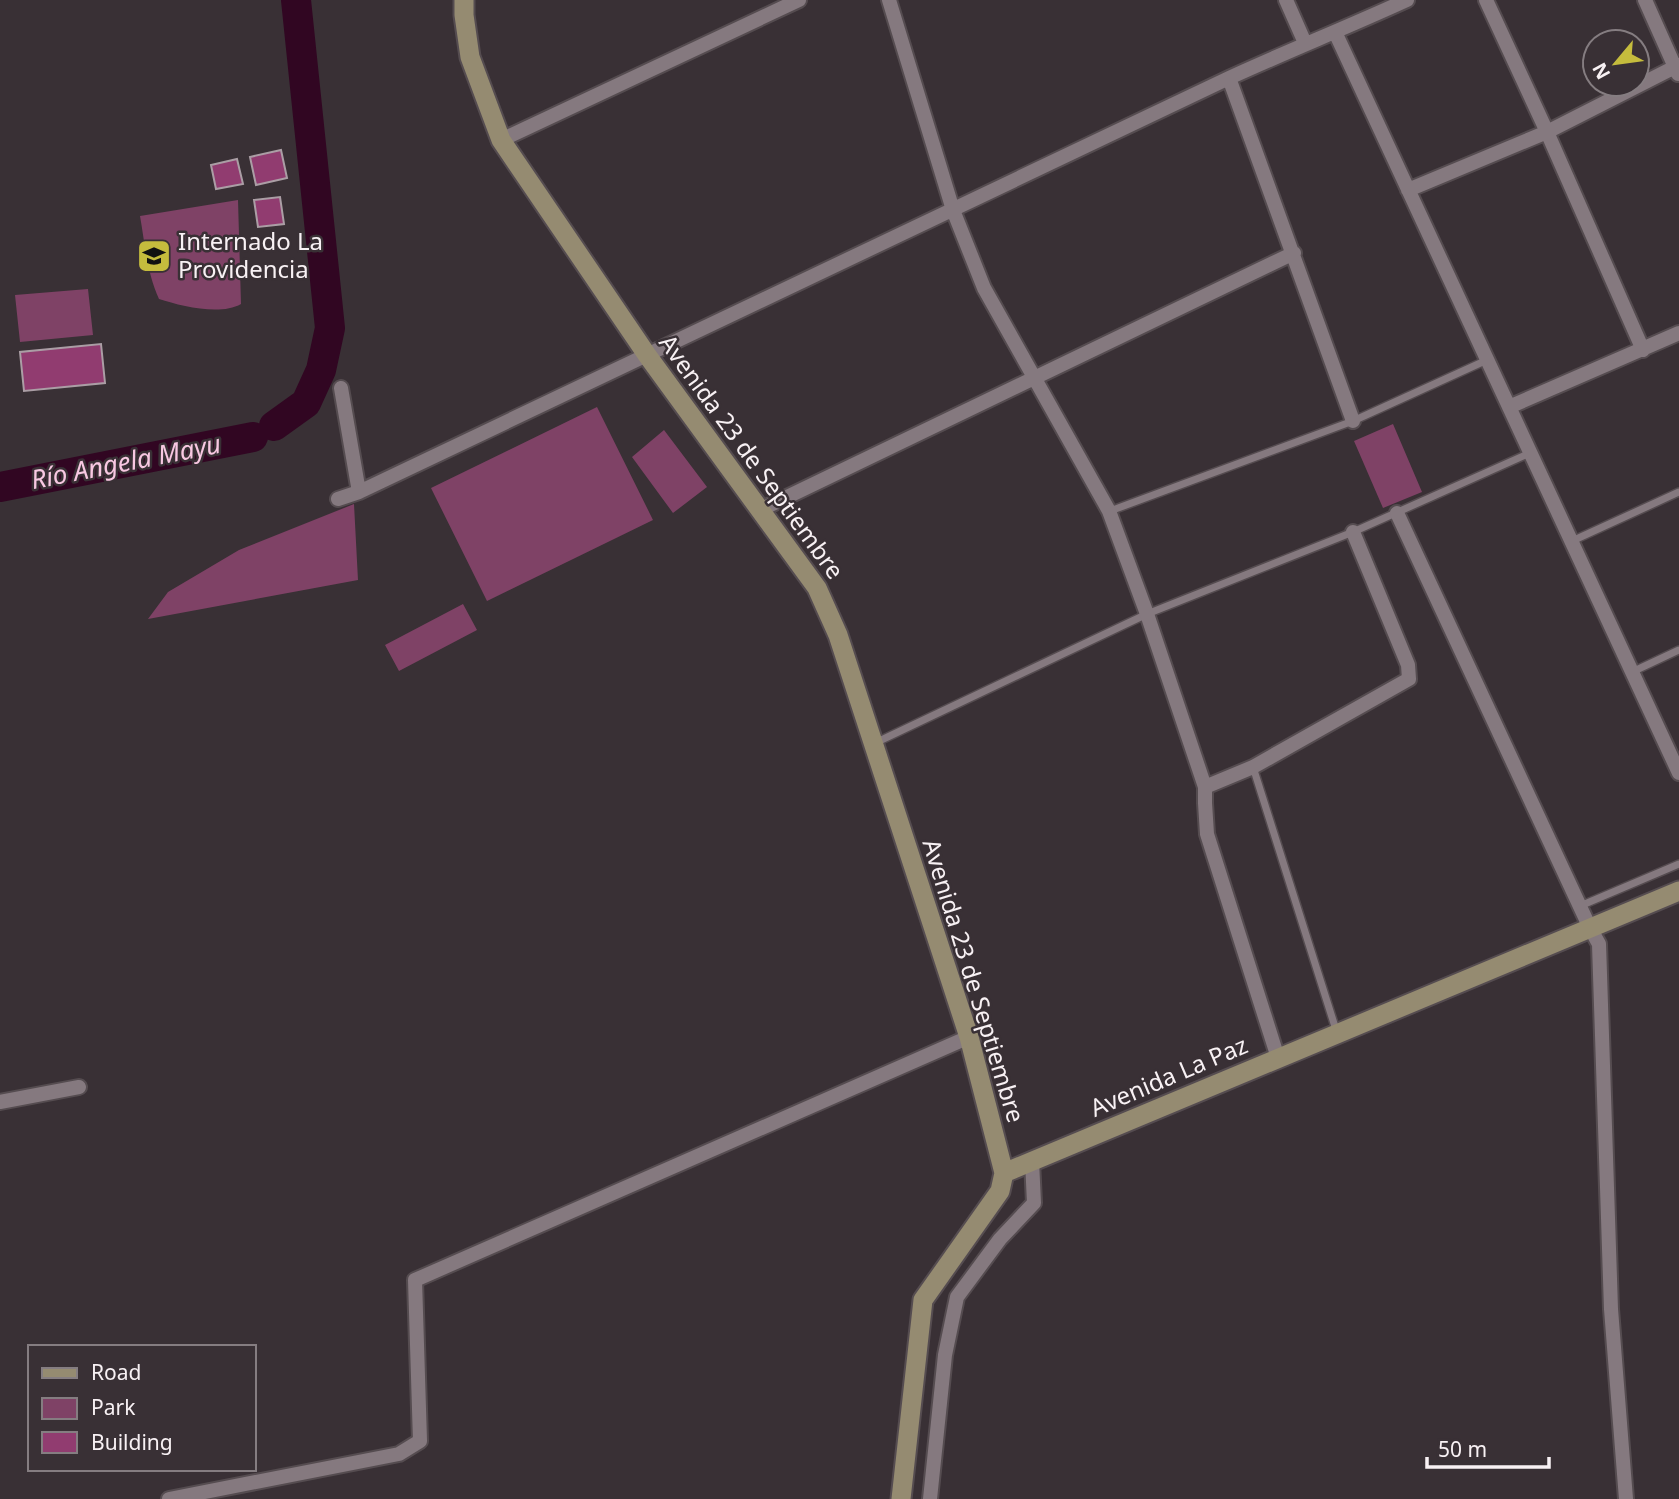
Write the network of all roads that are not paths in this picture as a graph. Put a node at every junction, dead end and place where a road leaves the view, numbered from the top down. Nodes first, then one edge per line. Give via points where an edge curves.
1 (464, 0) edge
2 (799, 0) edge
3 (888, 0) edge
4 (1286, 0) edge
5 (1407, 0) edge
6 (1486, 0) edge
7 (1645, 0) edge
8 (1335, 32) junction
9 (1306, 43) junction
10 (1678, 70) edge
11 (1229, 78) junction
12 (1547, 132) junction
13 (501, 140) junction
14 (1408, 190) junction
15 (953, 210) junction
16 (1294, 253) junction
17 (1679, 333) edge
18 (1643, 350) junction
19 (647, 355) junction
20 (1487, 360) junction
21 (1035, 378) junction
22 (341, 388) dead end
23 (1509, 407) junction
24 (1353, 421) junction
25 (1530, 453) junction
26 (359, 492) junction
27 (1679, 492) edge
28 (338, 499) dead end
29 (760, 510) junction
30 (1109, 511) junction
31 (1397, 513) junction
32 (1353, 532) junction
33 (1572, 541) junction
34 (1147, 614) junction
35 (1679, 650) edge
36 (1632, 672) junction
37 (874, 743) junction
38 (1253, 767) junction
39 (1679, 773) edge
40 (1205, 787) junction
41 (1679, 864) edge
42 (1679, 891) edge
43 (1580, 906) junction
44 (1590, 928) junction
45 (1338, 1034) junction
46 (969, 1037) junction
47 (1278, 1058) junction
48 (79, 1087) dead end
49 (0, 1102) edge
50 (1032, 1161) junction
51 (1004, 1173) junction
52 (169, 1499) edge
53 (901, 1499) edge
54 (930, 1499) edge
55 (1626, 1499) edge

1 - 13 main road, Avenida 23 de Septiembre via 470,57
2 - 13 street
3 - 15 street
4 - 9 street
5 - 8 street
6 - 12 street
7 - 10 street
8 - 9 street
8 - 14 street
9 - 11 street
10 - 12 street
11 - 15 street
11 - 16 street
12 - 14 street
12 - 18 street
13 - 19 main road, Avenida 23 de Septiembre
14 - 20 street
15 - 19 street
15 - 21 street via 984,288
16 - 21 street
16 - 24 street
17 - 18 street
18 - 23 street
19 - 26 street
19 - 29 main road, Avenida 23 de Septiembre
20 - 23 street
20 - 24 lane
21 - 29 street
21 - 30 street
22 - 26 street
23 - 25 street
24 - 30 lane
25 - 31 lane
25 - 33 street
26 - 28 street
27 - 33 lane
29 - 37 main road, Avenida 23 de Septiembre via 817,588
30 - 34 street
31 - 32 lane
31 - 43 street
32 - 34 lane
32 - 38 street via 1408,665 1409,679
33 - 36 street
34 - 37 lane
34 - 40 street
35 - 36 lane
36 - 39 street
37 - 46 main road, Avenida 23 de Septiembre
38 - 40 street
38 - 45 lane
40 - 47 street via 1207,834
41 - 43 lane
42 - 44 main road, Avenida La Paz
43 - 44 street
44 - 45 main road, Avenida La Paz
44 - 55 street via 1599,944 1611,1308
45 - 47 main road, Avenida La Paz
46 - 51 main road, Avenida 23 de Septiembre
46 - 52 street via 415,1280 420,1441 398,1454
47 - 50 main road, Avenida La Paz
48 - 49 street
50 - 51 main road, Avenida La Paz
50 - 54 street via 1034,1203 957,1297 945,1355
51 - 53 main road via 1000,1191 923,1300

